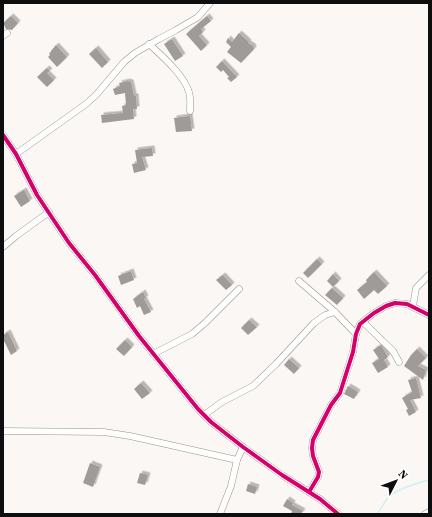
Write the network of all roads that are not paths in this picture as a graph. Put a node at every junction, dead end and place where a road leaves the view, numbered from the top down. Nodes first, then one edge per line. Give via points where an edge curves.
1 (210, 3) edge
2 (149, 44) junction
3 (190, 111) dead end
4 (3, 135) edge
5 (16, 154) junction
6 (48, 212) junction
7 (3, 247) edge
8 (429, 275) edge
9 (299, 281) dead end
10 (239, 289) dead end
11 (413, 306) junction
12 (335, 312) junction
13 (429, 316) edge
14 (363, 322) junction
15 (356, 334) junction
16 (153, 354) junction
17 (399, 362) dead end
18 (204, 415) junction
19 (3, 431) edge
20 (243, 447) junction
21 (237, 460) junction
22 (310, 492) junction
23 (429, 512) edge
24 (220, 514) edge
25 (338, 514) edge
26 (425, 514) edge

1 - 2 street via 198,17
2 - 3 street via 186,85 191,100
2 - 5 street via 124,62 86,104
4 - 5 street
5 - 6 street
6 - 7 street
6 - 16 street
8 - 11 street via 416,288
9 - 12 street
10 - 16 street via 192,334
11 - 13 street
11 - 14 street via 395,303 386,306
12 - 15 street
12 - 18 street via 314,323 253,386 222,402
14 - 15 street
14 - 17 street via 393,351
15 - 22 street via 340,393 331,405 314,440 313,456 319,472
16 - 18 street
18 - 20 street
19 - 21 street via 104,432
20 - 21 street
20 - 22 street
21 - 24 street via 231,486
22 - 25 street
23 - 26 street

